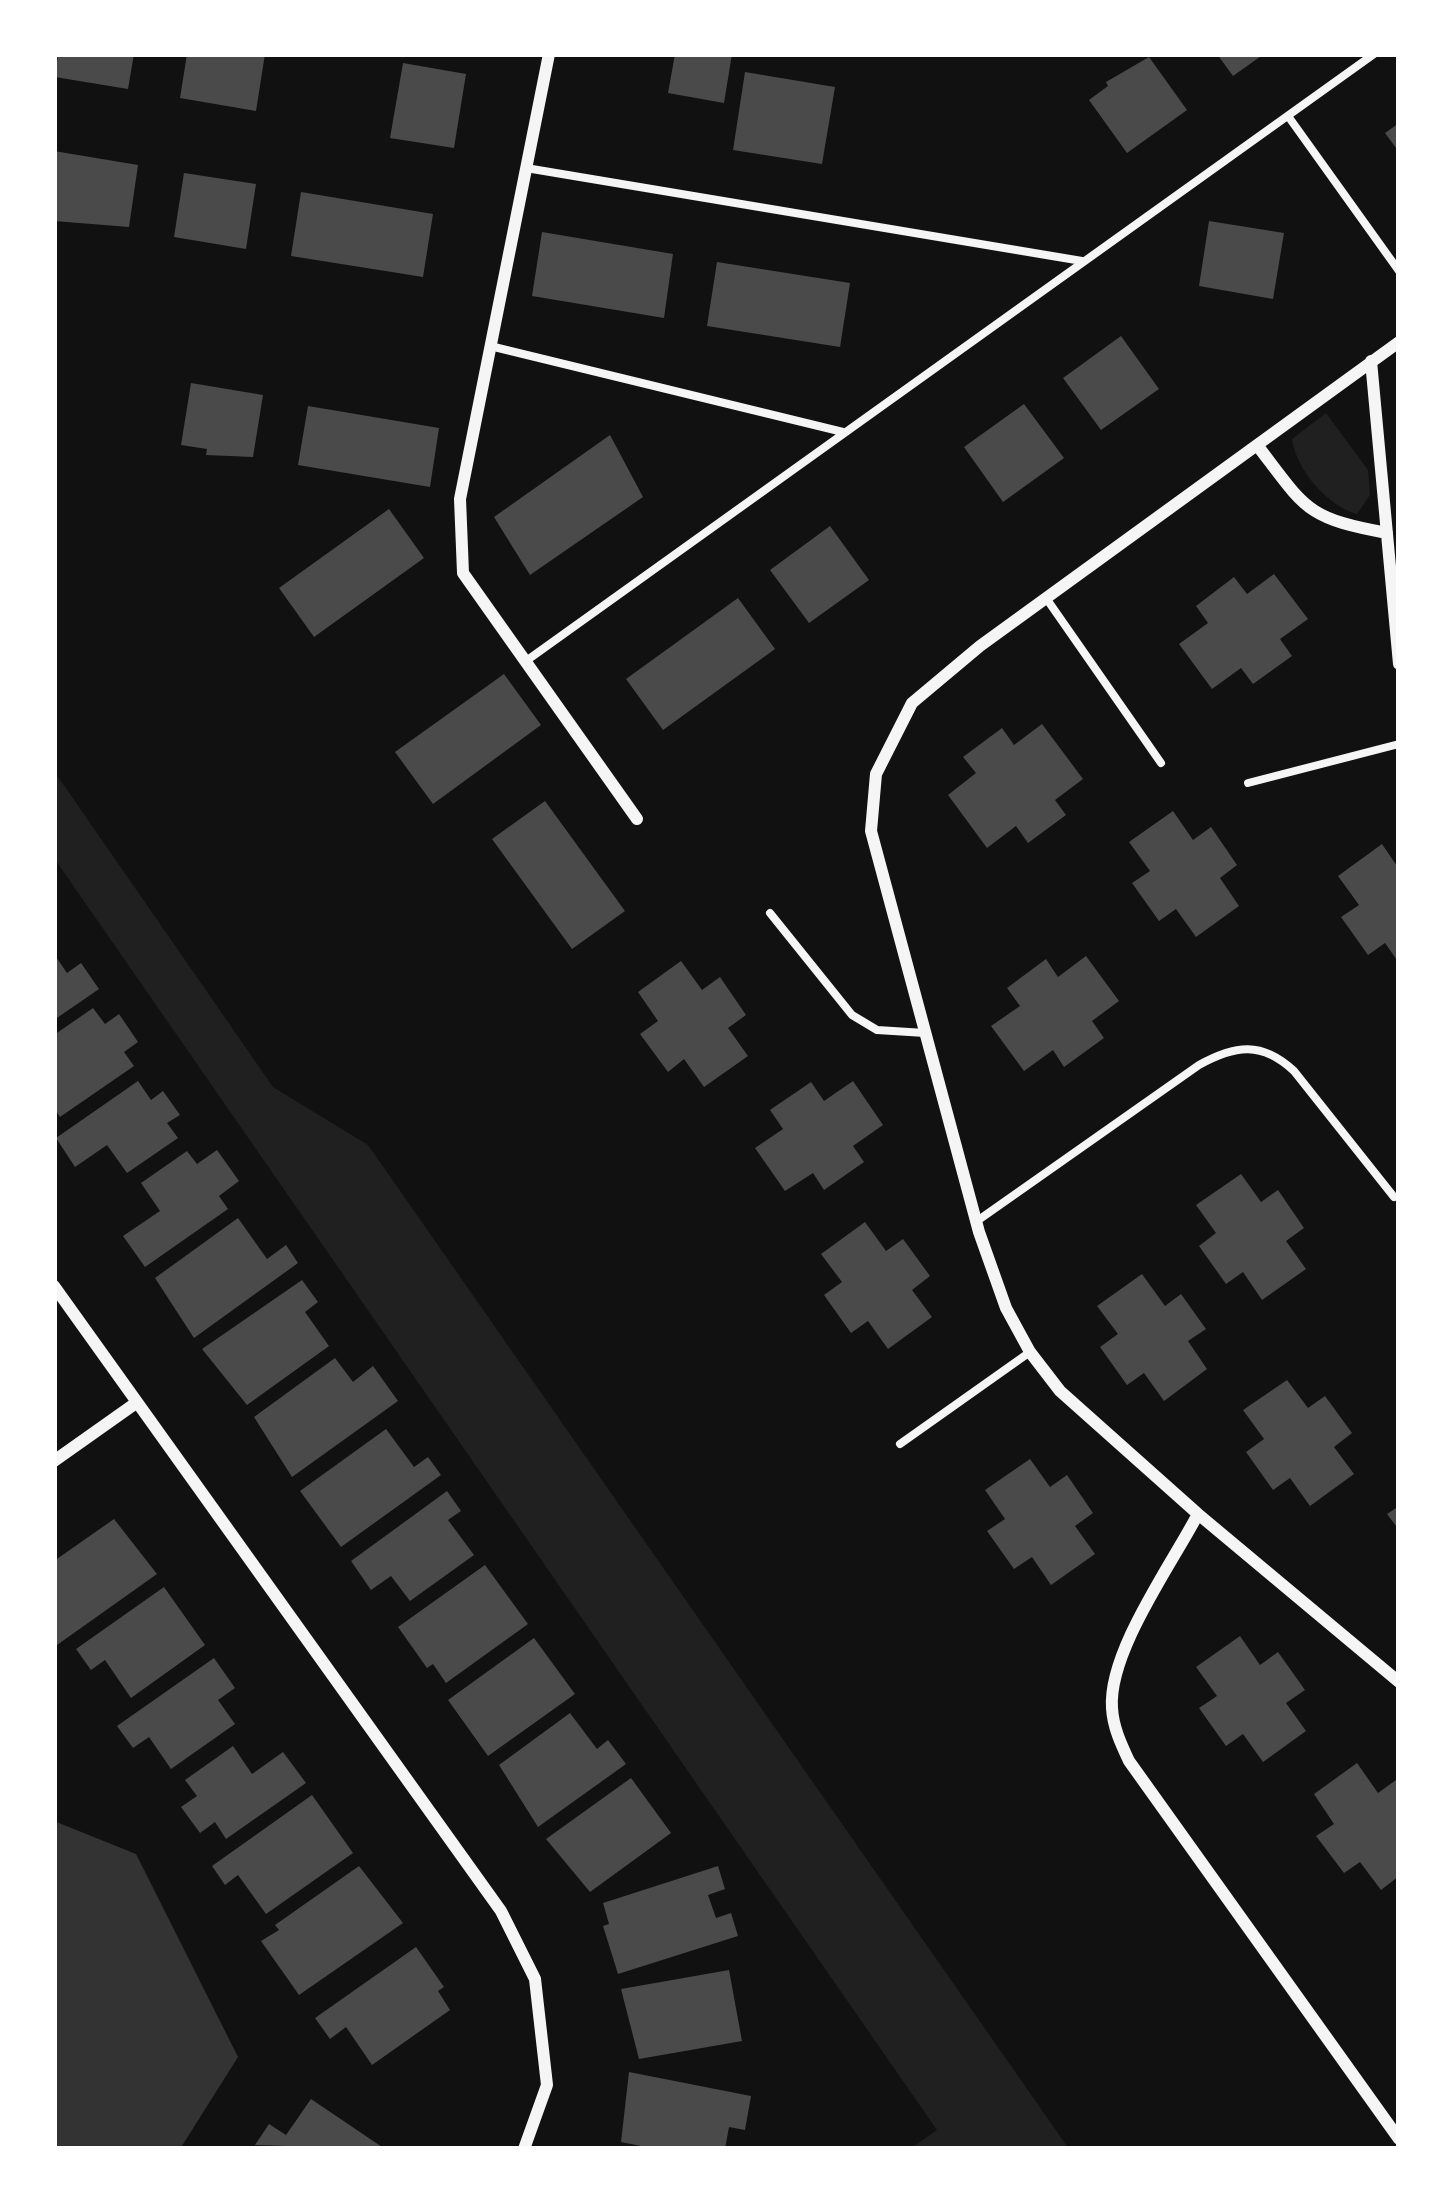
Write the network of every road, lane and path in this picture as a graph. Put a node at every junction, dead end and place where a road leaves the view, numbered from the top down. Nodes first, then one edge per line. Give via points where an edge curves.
1 (549, 54) edge
2 (1373, 54) edge
3 (1288, 116) junction
4 (526, 168) junction
5 (1084, 261) junction
6 (1399, 271) edge
7 (1399, 342) edge
8 (490, 346) junction
9 (1372, 361) junction
10 (844, 433) junction
11 (1257, 445) junction
12 (1387, 533) junction
13 (1046, 598) junction
14 (525, 662) junction
15 (1399, 664) edge
16 (1399, 743) edge
17 (1161, 763) dead end
18 (1248, 783) dead end
19 (637, 819) dead end
20 (770, 913) dead end
21 (925, 1033) junction
22 (1394, 1197) dead end
23 (976, 1222) junction
24 (54, 1286) edge
25 (1030, 1352) junction
26 (136, 1403) junction
27 (900, 1444) dead end
28 (54, 1461) edge
29 (1198, 1514) junction
30 (1399, 1682) edge
31 (1399, 2139) edge
32 (524, 2149) edge

1 - 4 street
2 - 3 lane
3 - 5 lane
3 - 6 lane
4 - 5 lane
4 - 8 street
5 - 10 lane
7 - 9 street
8 - 10 lane
8 - 14 street via 460,500 463,572
9 - 11 street
9 - 12 street
10 - 14 lane
11 - 12 street via 1300,501 1329,522
11 - 13 street
12 - 15 street
13 - 17 lane
13 - 21 street via 912,703 876,774 871,830
14 - 19 street
16 - 18 lane
20 - 21 lane via 852,1015 877,1030
21 - 23 street
22 - 23 lane via 1294,1071 1254,1047 1228,1049 1199,1065
23 - 25 street
24 - 26 street
25 - 27 lane
25 - 29 street via 1060,1390
26 - 28 street
26 - 32 street via 501,1911 535,1979 547,2086
29 - 30 street
29 - 31 street via 1124,1653 1112,1706 1118,1736

